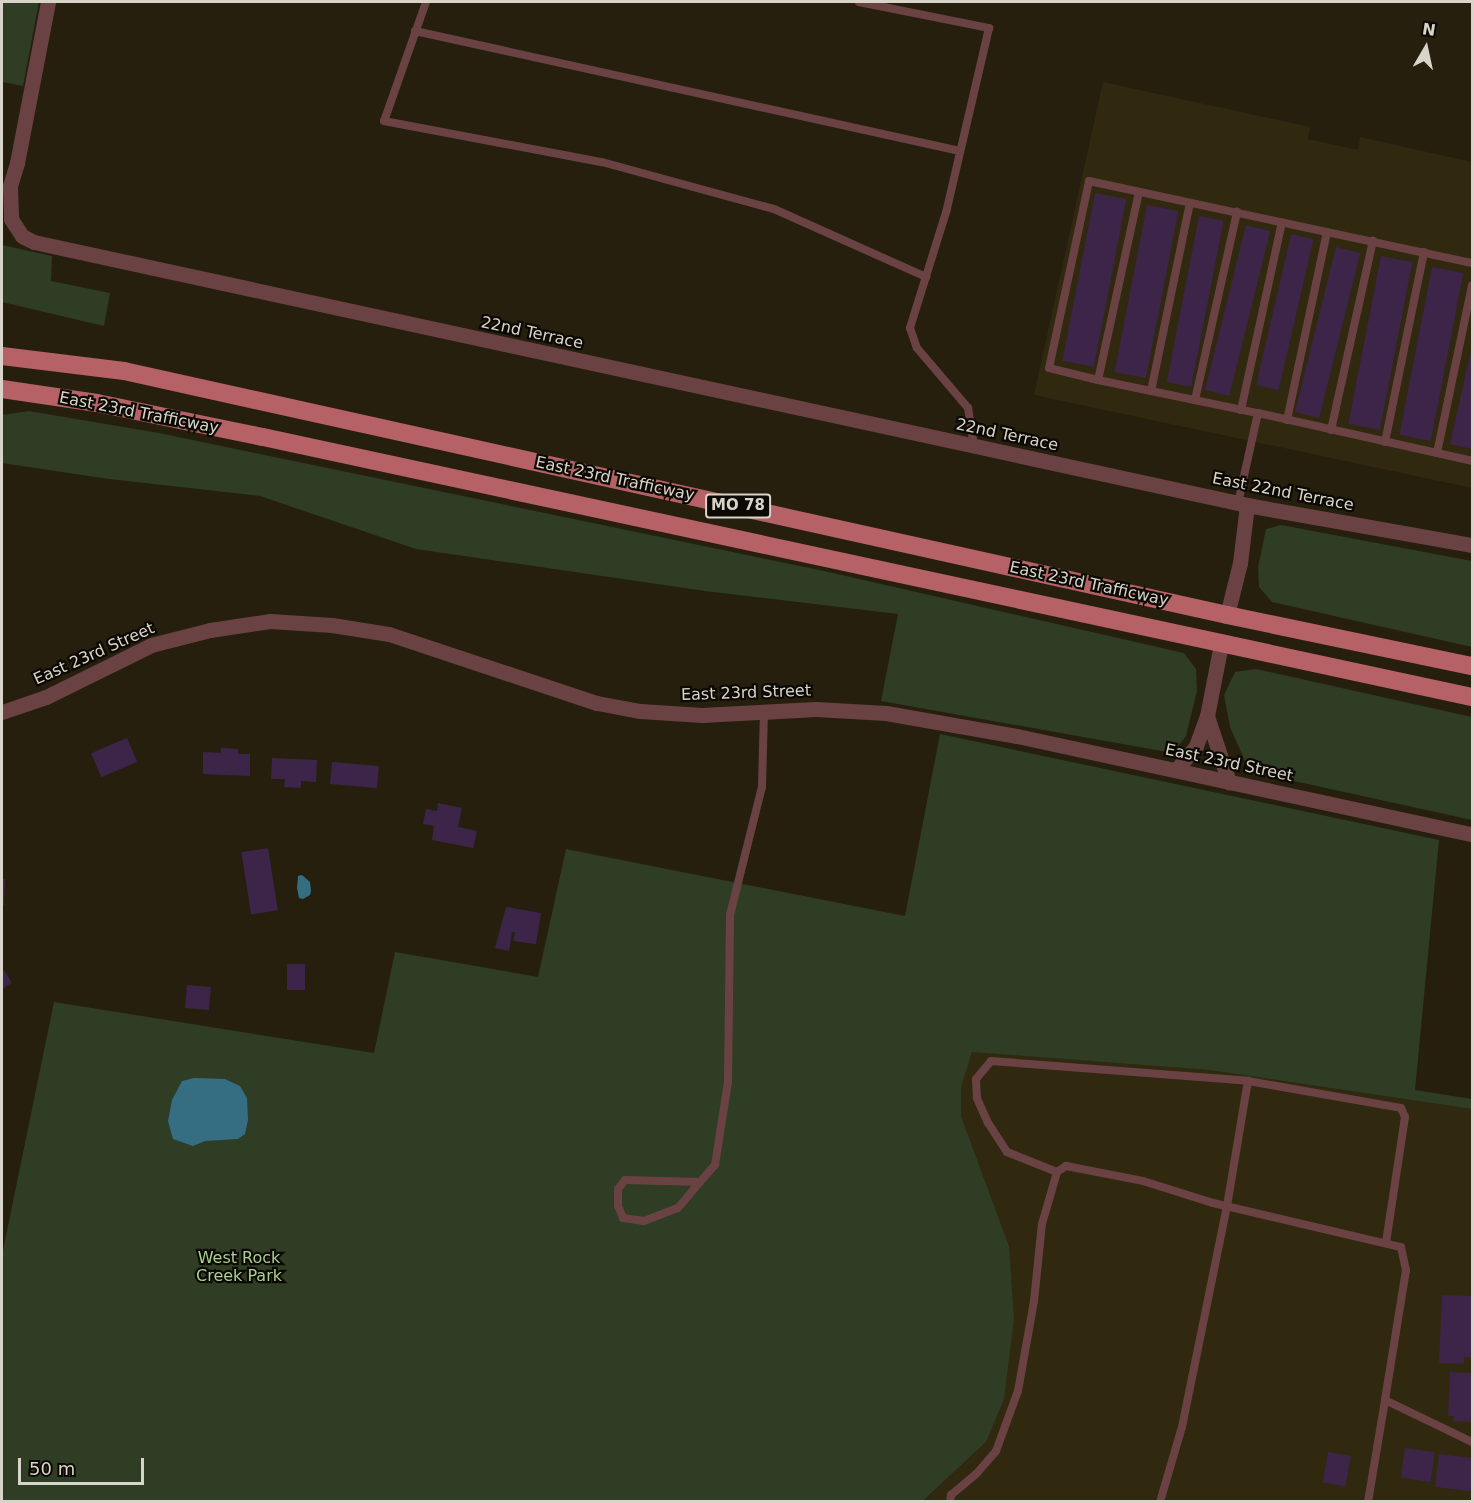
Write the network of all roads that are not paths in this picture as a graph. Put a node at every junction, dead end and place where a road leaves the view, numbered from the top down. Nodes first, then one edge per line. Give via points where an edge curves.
1 (48, 2) edge
2 (426, 2) edge
3 (859, 2) edge
4 (415, 32) junction
5 (960, 151) junction
6 (1138, 192) junction
7 (1190, 203) junction
8 (1237, 212) junction
9 (6, 218) edge
10 (1282, 222) junction
11 (1327, 232) junction
12 (1373, 241) junction
13 (1424, 252) junction
14 (1473, 262) edge
15 (926, 277) junction
16 (1473, 286) edge
17 (2, 356) edge
18 (1098, 380) junction
19 (2, 389) edge
20 (1151, 391) junction
21 (1195, 400) junction
22 (1241, 410) junction
23 (1258, 414) junction
24 (1287, 420) junction
25 (1331, 430) junction
26 (1385, 442) junction
27 (974, 446) junction
28 (1437, 453) junction
29 (1473, 461) edge
30 (1088, 471) joint
31 (1243, 504) junction
32 (1473, 545) edge
33 (1227, 615) junction
34 (1221, 644) junction
35 (1473, 666) edge
36 (1473, 698) edge
37 (2, 712) edge
38 (764, 712) junction
39 (1207, 716) junction
40 (1176, 771) junction
41 (1229, 782) junction
42 (1473, 834) edge
43 (1248, 1081) junction
44 (1057, 1172) junction
45 (700, 1182) junction
46 (1227, 1206) junction
47 (1386, 1242) junction
48 (1385, 1400) junction
49 (1473, 1442) edge
50 (950, 1502) edge
51 (1160, 1502) edge
52 (1368, 1502) edge

1 - 9 street, 22nd Terrace
2 - 4 lane
3 - 5 lane via 988,28
4 - 5 lane
4 - 15 lane via 384,121 602,162 774,209
5 - 15 lane
6 - 7 lane
6 - 18 lane
6 - 18 lane via 1089,181 1049,368
7 - 8 lane
7 - 20 lane
8 - 10 lane
8 - 21 lane
9 - 27 street, 22nd Terrace via 22,236 34,242
10 - 11 lane
10 - 22 lane
11 - 12 lane
11 - 24 lane
12 - 13 lane
12 - 25 lane
13 - 14 lane
13 - 26 lane
15 - 27 lane via 910,328 917,348 968,408
16 - 28 lane
17 - 33 main road, East 23rd Trafficway / MO 78 via 124,371
18 - 20 lane
19 - 34 main road, East 23rd Trafficway / MO 78 via 97,403 263,437
20 - 21 lane
21 - 22 lane
22 - 23 lane
23 - 24 lane
23 - 31 lane
24 - 25 lane
25 - 26 lane
26 - 28 lane
27 - 30 street, 22nd Terrace
28 - 29 lane
30 - 31 street, East 22nd Terrace
31 - 32 street, East 22nd Terrace
31 - 33 street via 1240,563
33 - 35 main road, East 23rd Trafficway / MO 78
34 - 36 main road, East 23rd Trafficway / MO 78
34 - 39 street
37 - 38 street, East 23rd Street via 46,697 151,645 210,630 270,621 389,634 597,703 640,711 702,715
38 - 40 street, East 23rd Street via 816,709 886,713 1017,736
38 - 45 lane via 762,788 730,915 728,1082 720,1142 715,1166
39 - 40 street via 1196,746
39 - 41 street
40 - 41 street, East 23rd Street
41 - 42 street, East 23rd Street
43 - 44 lane via 991,1061 976,1079 977,1098 988,1123 1007,1152
43 - 46 lane
43 - 47 lane via 1401,1108 1405,1117
44 - 46 lane via 1066,1166 1143,1180
44 - 50 lane via 1042,1224 1034,1301 1018,1391 996,1451 951,1495
45 - 45 lane via 678,1208 644,1221 623,1218 618,1206 618,1189 625,1180
46 - 47 lane
46 - 51 lane via 1182,1427
47 - 48 lane via 1401,1247 1406,1270
48 - 49 lane
48 - 52 lane

